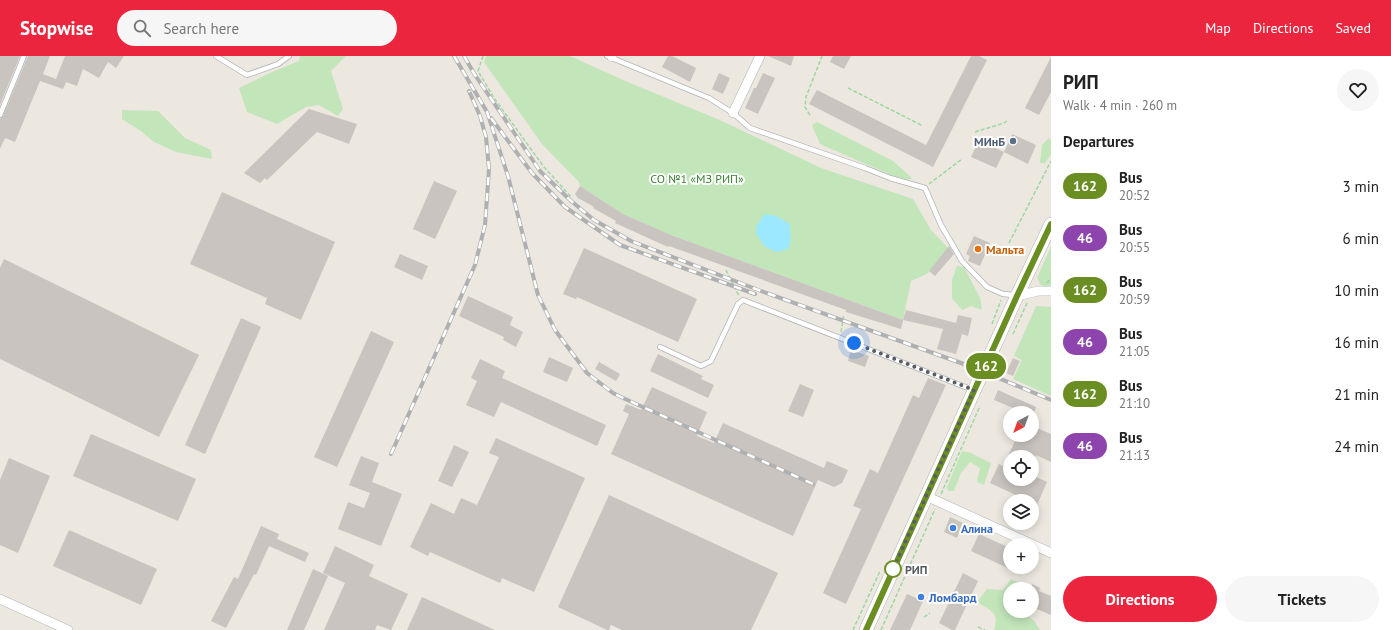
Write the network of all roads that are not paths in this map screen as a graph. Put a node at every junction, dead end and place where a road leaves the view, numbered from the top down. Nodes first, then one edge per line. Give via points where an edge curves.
1 (24, 56) edge
2 (216, 56) edge
3 (289, 56) edge
4 (610, 56) edge
5 (760, 56) edge
6 (733, 113) junction
7 (0, 115) edge
8 (1051, 224) edge
9 (1051, 291) edge
10 (1017, 296) junction
11 (660, 347) dead end
12 (974, 390) junction
13 (932, 499) junction
14 (1051, 553) edge
15 (0, 599) edge
16 (68, 630) edge
17 (866, 630) edge

1 - 7 lane
2 - 3 lane via 247,75 278,64
4 - 6 lane via 709,98
5 - 6 street
6 - 10 lane via 750,128 925,188 941,225 962,261 987,287
8 - 10 street
9 - 10 street
10 - 12 street
11 - 12 lane via 701,366 711,362 738,304 743,300
12 - 13 street
13 - 14 street
13 - 17 street
15 - 16 street

